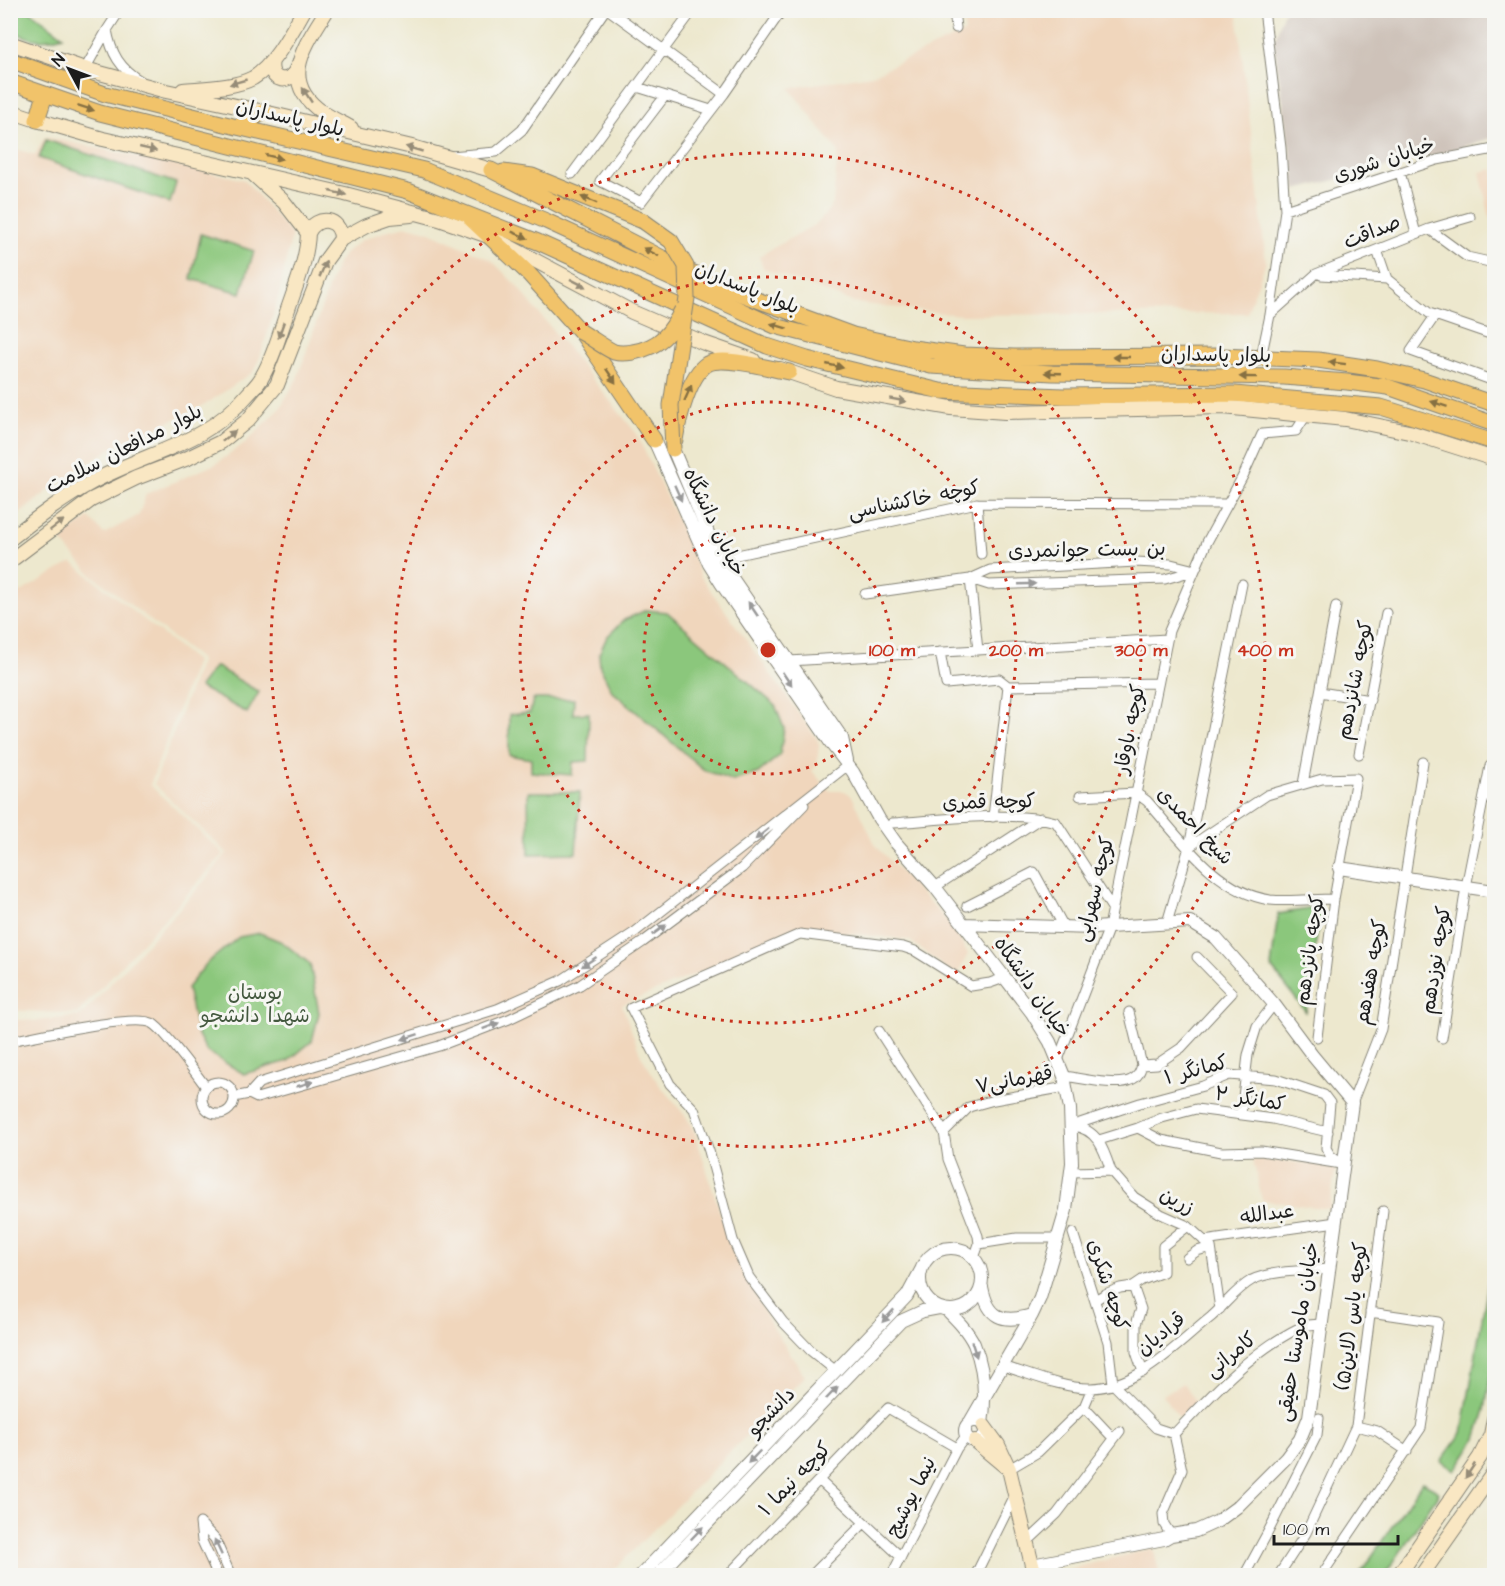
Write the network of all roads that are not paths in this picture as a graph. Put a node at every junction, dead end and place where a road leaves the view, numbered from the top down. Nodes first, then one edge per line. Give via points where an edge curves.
1 (120, 10) edge
2 (304, 10) edge
3 (327, 10) edge
4 (607, 10) edge
5 (693, 10) edge
6 (782, 10) edge
7 (954, 10) edge
8 (1264, 10) edge
9 (956, 28) dead end
10 (107, 30) junction
11 (10, 44) edge
12 (664, 51) junction
13 (10, 60) edge
14 (272, 61) junction
15 (297, 68) junction
16 (86, 69) junction
17 (10, 82) edge
18 (637, 87) junction
19 (160, 89) junction
20 (724, 94) junction
21 (45, 95) junction
22 (665, 96) junction
23 (711, 110) junction
24 (10, 111) edge
25 (264, 112) junction
26 (37, 120) junction
27 (237, 128) junction
28 (372, 138) junction
29 (1494, 148) edge
30 (440, 157) junction
31 (491, 170) junction
32 (1400, 172) junction
33 (251, 173) junction
34 (572, 174) dead end
35 (1285, 210) junction
36 (465, 213) junction
37 (423, 214) junction
38 (1470, 217) dead end
39 (1429, 229) junction
40 (308, 233) junction
41 (1416, 234) junction
42 (491, 237) junction
43 (341, 240) junction
44 (1377, 250) junction
45 (1494, 263) edge
46 (1316, 274) junction
47 (1387, 279) junction
48 (687, 298) junction
49 (1270, 315) junction
50 (1435, 316) junction
51 (808, 326) junction
52 (581, 332) junction
53 (1494, 332) edge
54 (1261, 358) junction
55 (789, 372) junction
56 (1401, 375) junction
57 (1494, 381) edge
58 (1347, 382) junction
59 (1494, 404) edge
60 (1307, 414) junction
61 (1494, 424) edge
62 (654, 440) joint
63 (1494, 442) edge
64 (673, 449) junction
65 (1494, 459) edge
66 (977, 503) junction
67 (1227, 504) junction
68 (10, 539) edge
69 (981, 554) dead end
70 (719, 559) junction
71 (10, 561) edge
72 (1195, 570) junction
73 (970, 579) junction
74 (1242, 584) dead end
75 (865, 594) dead end
76 (1336, 606) dead end
77 (1386, 613) dead end
78 (1167, 639) junction
79 (978, 650) junction
80 (940, 652) junction
81 (789, 661) junction
82 (1157, 683) junction
83 (1008, 686) junction
84 (1320, 692) junction
85 (1370, 700) junction
86 (1359, 754) dead end
87 (1423, 762) dead end
88 (848, 765) junction
89 (1490, 766) dead end
90 (824, 783) junction
91 (1303, 784) junction
92 (1136, 793) junction
93 (1080, 796) dead end
94 (993, 817) junction
95 (1041, 818) junction
96 (892, 823) dead end
97 (1189, 847) junction
98 (1339, 868) junction
99 (1405, 878) junction
100 (935, 887) junction
101 (1466, 887) junction
102 (1494, 891) edge
103 (1334, 899) junction
104 (967, 906) dead end
105 (1112, 908) junction
106 (1167, 923) junction
107 (963, 924) junction
108 (1064, 927) junction
109 (1109, 927) junction
110 (635, 932) junction
111 (643, 942) junction
112 (1197, 957) dead end
113 (1004, 978) junction
114 (1274, 1004) junction
115 (1129, 1012) dead end
116 (879, 1031) dead end
117 (1317, 1037) dead end
118 (1442, 1038) dead end
119 (10, 1041) edge
120 (1058, 1060) junction
121 (1142, 1065) junction
122 (1246, 1077) junction
123 (1065, 1082) junction
124 (206, 1087) junction
125 (249, 1094) junction
126 (234, 1097) junction
127 (1352, 1103) junction
128 (1241, 1114) junction
129 (1071, 1126) junction
130 (1138, 1128) junction
131 (944, 1132) junction
132 (1328, 1132) junction
133 (1099, 1140) junction
134 (1343, 1165) junction
135 (1111, 1171) junction
136 (1071, 1172) junction
137 (1383, 1211) dead end
138 (1336, 1222) junction
139 (1188, 1226) junction
140 (1072, 1233) dead end
141 (1058, 1238) junction
142 (979, 1244) junction
143 (1208, 1244) junction
144 (974, 1258) junction
145 (1187, 1258) dead end
146 (922, 1268) junction
147 (1329, 1269) junction
148 (981, 1286) junction
149 (1133, 1286) junction
150 (1095, 1300) junction
151 (943, 1309) junction
152 (1220, 1309) junction
153 (1370, 1312) junction
154 (1032, 1316) junction
155 (1322, 1323) junction
156 (1002, 1366) junction
157 (836, 1371) junction
158 (1143, 1372) junction
159 (1113, 1384) junction
160 (1092, 1389) junction
161 (985, 1397) junction
162 (1084, 1407) junction
163 (1319, 1418) dead end
164 (1494, 1419) edge
165 (979, 1424) junction
166 (1356, 1426) junction
167 (1120, 1431) dead end
168 (1174, 1434) junction
169 (970, 1439) junction
170 (1114, 1439) junction
171 (957, 1448) junction
172 (1407, 1451) junction
173 (1009, 1469) junction
174 (1494, 1472) edge
175 (819, 1480) junction
176 (1015, 1496) junction
177 (864, 1523) junction
178 (1171, 1535) junction
179 (1026, 1543) junction
180 (901, 1557) junction
181 (1494, 1571) edge
182 (1032, 1572) edge
183 (730, 1574) edge
184 (218, 1575) edge
185 (231, 1575) edge
186 (640, 1575) edge
187 (657, 1575) edge
188 (811, 1575) edge
189 (891, 1575) edge
190 (975, 1575) edge
191 (1244, 1575) edge
192 (1278, 1575) edge
193 (1321, 1575) edge
194 (1398, 1575) edge
195 (1421, 1575) edge
196 (1491, 1575) edge

1 - 10 street
2 - 14 main road
3 - 15 main road
4 - 12 street
4 - 30 street via 513,140 496,152
5 - 12 street
6 - 20 street
7 - 9 street
8 - 35 street
10 - 16 street
10 - 19 street via 119,64
11 - 16 main road
12 - 18 street
12 - 20 street
13 - 27 main road, بلوار پاسداران via 105,94
14 - 15 main road via 272,74 284,81
14 -> 19 main road via 253,78 222,87
28 -> 15 main road via 321,112 303,92
16 - 19 main road
17 - 21 main road, بلوار پاسداران
18 - 22 street
18 - 34 street
19 - 25 main road
20 - 23 street
21 - 26 main road
21 -> 36 main road, بلوار پاسداران via 100,113 408,191
22 - 23 street
22 - 23 street via 600,181 641,202
24 - 26 main road
25 - 27 main road
25 - 28 main road
26 -> 33 main road
51 -> 27 main road, بلوار پاسداران via 775,326 424,170
30 -> 28 main road
29 - 32 street, خیابان شوری
30 - 31 main road
48 -> 31 main road, bridge via 686,266 671,241 643,221 532,176
51 -> 31 main road via 680,267
32 - 35 street, خیابان شوری
32 - 41 street
33 -> 37 main road
33 - 40 main road via 284,202
35 - 49 street
36 - 42 main road
36 -> 63 main road, بلوار پاسداران via 766,346 939,391 1063,396 1235,394 1381,407
37 - 42 main road
37 - 43 main road, بلوار مدافعان سلامت via 390,217
38 - 39 street
39 - 41 street, صداقت
39 - 45 street, صداقت via 1467,257
40 - 43 main road via 315,223 325,220 336,224
40 -> 68 main road, بلوار مدافعان سلامت via 307,253 275,348 263,376 236,410 213,428 93,481 51,506
41 - 44 street, صداقت
42 - 52 main road
42 -> 55 main road via 632,312 704,343
71 -> 43 main road, بلوار مدافعان سلامت via 91,500 188,459 221,442 248,420 277,385 325,261
44 - 46 street, صداقت
44 - 47 street
46 - 47 street
46 - 49 street, صداقت
47 - 50 street
48 - 52 main road, bridge via 663,339 648,349 624,354
48 - 64 main road, bridge via 671,405
49 - 54 street
50 - 53 street
50 - 57 street via 1411,351
54 -> 51 main road via 964,355
58 -> 51 main road, بلوار پاسداران via 931,366
52 -> 62 main road
56 -> 54 main road via 1328,361
55 -> 60 main road via 836,388 951,408 1005,412 1223,406
64 -> 55 main road via 683,406 707,364 724,360
56 - 58 main road
56 - 59 main road
61 -> 58 main road, بلوار پاسداران via 1388,387
60 - 65 main road via 1409,432
60 - 67 street, کوچه باوقار via 1296,431 1262,434
62 -> 88 street, خیابان دانشگاه via 709,564
64 - 70 street, خیابان دانشگاه
66 - 67 street, کوچه خاکشناسی
66 - 69 street
66 - 70 street, کوچه خاکشناسی
67 - 72 street, کوچه باوقار
81 -> 70 street, خیابان دانشگاه
73 -> 72 street, بن بست جوانمردی via 989,585 1165,579
72 - 73 street, بن بست جوانمردی via 1136,562 990,570
72 - 78 street, کوچه باوقار
73 - 75 street, بن بست جوانمردی
73 - 79 street
74 - 97 street
76 - 84 street
77 - 85 street, کوچه شانزدهم
78 - 79 street
78 - 82 street, کوچه باوقار
79 - 80 street
80 - 81 street
80 - 83 street via 946,684 999,679
81 - 88 street, خیابان دانشگاه via 842,738
82 - 83 street
82 - 92 street, کوچه باوقار
83 - 94 street
84 - 85 street
84 - 91 street
85 - 86 street, کوچه شانزدهم
87 - 99 street, کوچه هفدهم
88 - 90 street
88 - 100 street, خیابان دانشگاه via 879,819
89 - 101 street, کوچه نوزدهم
90 -> 110 street
111 -> 90 street via 742,868
91 - 97 street via 1267,795
91 - 98 street via 1322,778 1356,778
92 - 93 street
92 - 97 street, شیخ احمدی
92 - 105 street, کوچه سهرابی
94 - 95 street, کوچه قمری
94 - 96 street, کوچه قمری
95 - 100 street
95 - 105 street, کوچه قمری via 1056,822
97 - 103 street, شیخ احمدی via 1217,877 1241,892 1270,900
97 - 106 street
98 - 99 street
98 - 103 street, کوچه پانزدهم
99 - 101 street
99 - 127 street, کوچه هفدهم via 1381,1029
100 - 107 street, خیابان دانشگاه
101 - 102 street
101 - 118 street, کوچه نوزدهم
103 - 117 street, کوچه پانزدهم
104 - 108 street via 1034,872
105 - 109 street, کوچه سهرابی
106 - 109 street
106 - 114 street via 1190,922 1216,938
107 - 108 street
107 - 113 street, خیابان دانشگاه
108 - 109 street
109 - 120 street, کوچه سهرابی
110 - 111 street
110 -> 125 street via 560,981 497,1009 259,1083
125 -> 111 street via 257,1098 439,1046 509,1019 580,985
112 - 121 street via 1232,993 1181,1048 1157,1064
113 - 120 street, خیابان دانشگاه via 1050,1042
113 - 157 street via 971,986 903,947 800,934 632,1008 670,1084 694,1109 733,1240 749,1277 783,1322
114 - 122 street via 1257,1026
114 - 127 street
115 - 121 street
116 - 131 street
119 - 124 street via 129,1020 153,1023
120 - 123 street, خیابان دانشگاه
121 - 123 street, قهرمانی۷ via 1131,1081
122 - 128 street
122 - 129 street, کمانگر ۱ via 1229,1075
122 - 132 street, کمانگر ۱ via 1276,1078 1324,1095 1330,1103
123 - 129 street, خیابان دانشگاه
123 - 131 street, قهرمانی۷ via 969,1107
124 - 126 street via 221,1082
124 - 126 street via 202,1102 212,1113 227,1111
125 - 126 street
127 - 134 street, خیابان ماموستا حقیقی
128 - 130 street, کمانگر ۲ via 1196,1109
128 - 132 street, کمانگر ۲
129 - 133 street via 1085,1128
129 - 136 street, خیابان دانشگاه
130 - 133 street, کمانگر ۲
130 - 134 street via 1161,1140 1221,1152 1261,1151
131 - 142 street via 948,1159
132 - 134 street, کمانگر ۱ via 1326,1148
133 - 135 street
134 - 138 street, خیابان ماموستا حقیقی
135 - 136 street
135 - 139 street, زرین via 1134,1197
136 - 141 street, خیابان دانشگاه
137 - 153 street, کوچه یاس (لاین۵)
138 - 143 street, عبدالله
138 - 147 street, خیابان ماموستا حقیقی
139 - 143 street, زرین
139 - 149 street via 1163,1246 1163,1272
140 - 150 street, کوچه شکری
141 - 142 street via 1017,1238
141 - 154 street, خیابان دانشگاه
142 - 144 street
143 - 145 street, عبدالله
143 - 152 street
144 - 146 street via 966,1251 945,1248 935,1252
144 - 148 street via 980,1266
146 - 151 street via 924,1296
146 -> 157 street, دانشجو via 907,1296
147 - 152 street, قرادیان via 1265,1275 1242,1287
147 - 155 street, خیابان ماموستا حقیقی
148 - 151 street via 972,1302 956,1310
148 - 154 street via 985,1302 994,1314 1018,1320
149 - 150 street
149 - 158 street via 1141,1309 1136,1324 1136,1352
150 - 159 street, کوچه شکری via 1108,1342
151 -> 161 street via 974,1344
187 -> 151 street, دانشجو via 901,1321 922,1311
152 - 158 street, قرادیان
153 - 166 street, کوچه یاس (لاین۵)
153 - 172 street via 1438,1322 1421,1428
154 - 156 street, خیابان دانشگاه
155 - 168 street, کامرانی via 1300,1326 1260,1352
155 - 178 street, خیابان ماموستا حقیقی via 1308,1417 1300,1439 1237,1507 1196,1531
156 - 160 street, قرادیان
156 - 161 street, خیابان دانشگاه
157 -> 186 street, دانشجو
158 - 159 street, قرادیان
159 - 160 street, قرادیان
159 - 168 street via 1156,1428
160 - 162 street
161 - 165 street, خیابان دانشگاه
162 - 170 street
162 - 173 street via 1038,1452
163 - 191 street via 1317,1435
164 -> 194 main road via 1480,1457
165 - 169 street via 966,1426
165 - 169 street, خیابان دانشگاه via 984,1436
165 - 173 main road via 998,1445
166 - 172 street via 1377,1431
166 - 192 street, کوچه یاس (لاین۵) via 1306,1533
167 - 170 street
168 - 178 street via 1182,1470 1163,1514
169 - 171 street, نیما یوشیج
169 - 173 main road
170 - 179 street via 1057,1514
171 - 175 street, کوچه نیما ۱ via 888,1408
171 - 180 street, نیما یوشیج
172 - 193 street
173 - 176 main road
174 - 195 main road
175 - 177 street
175 - 183 street, کوچه نیما ۱
176 - 179 main road
176 - 190 street
177 - 180 street
177 - 188 street
178 - 182 street, خیابان ماموستا حقیقی
179 - 182 main road
180 - 189 street, نیما یوشیج
181 - 196 street
185 -> 184 street via 215,1539 200,1522 202,1541

